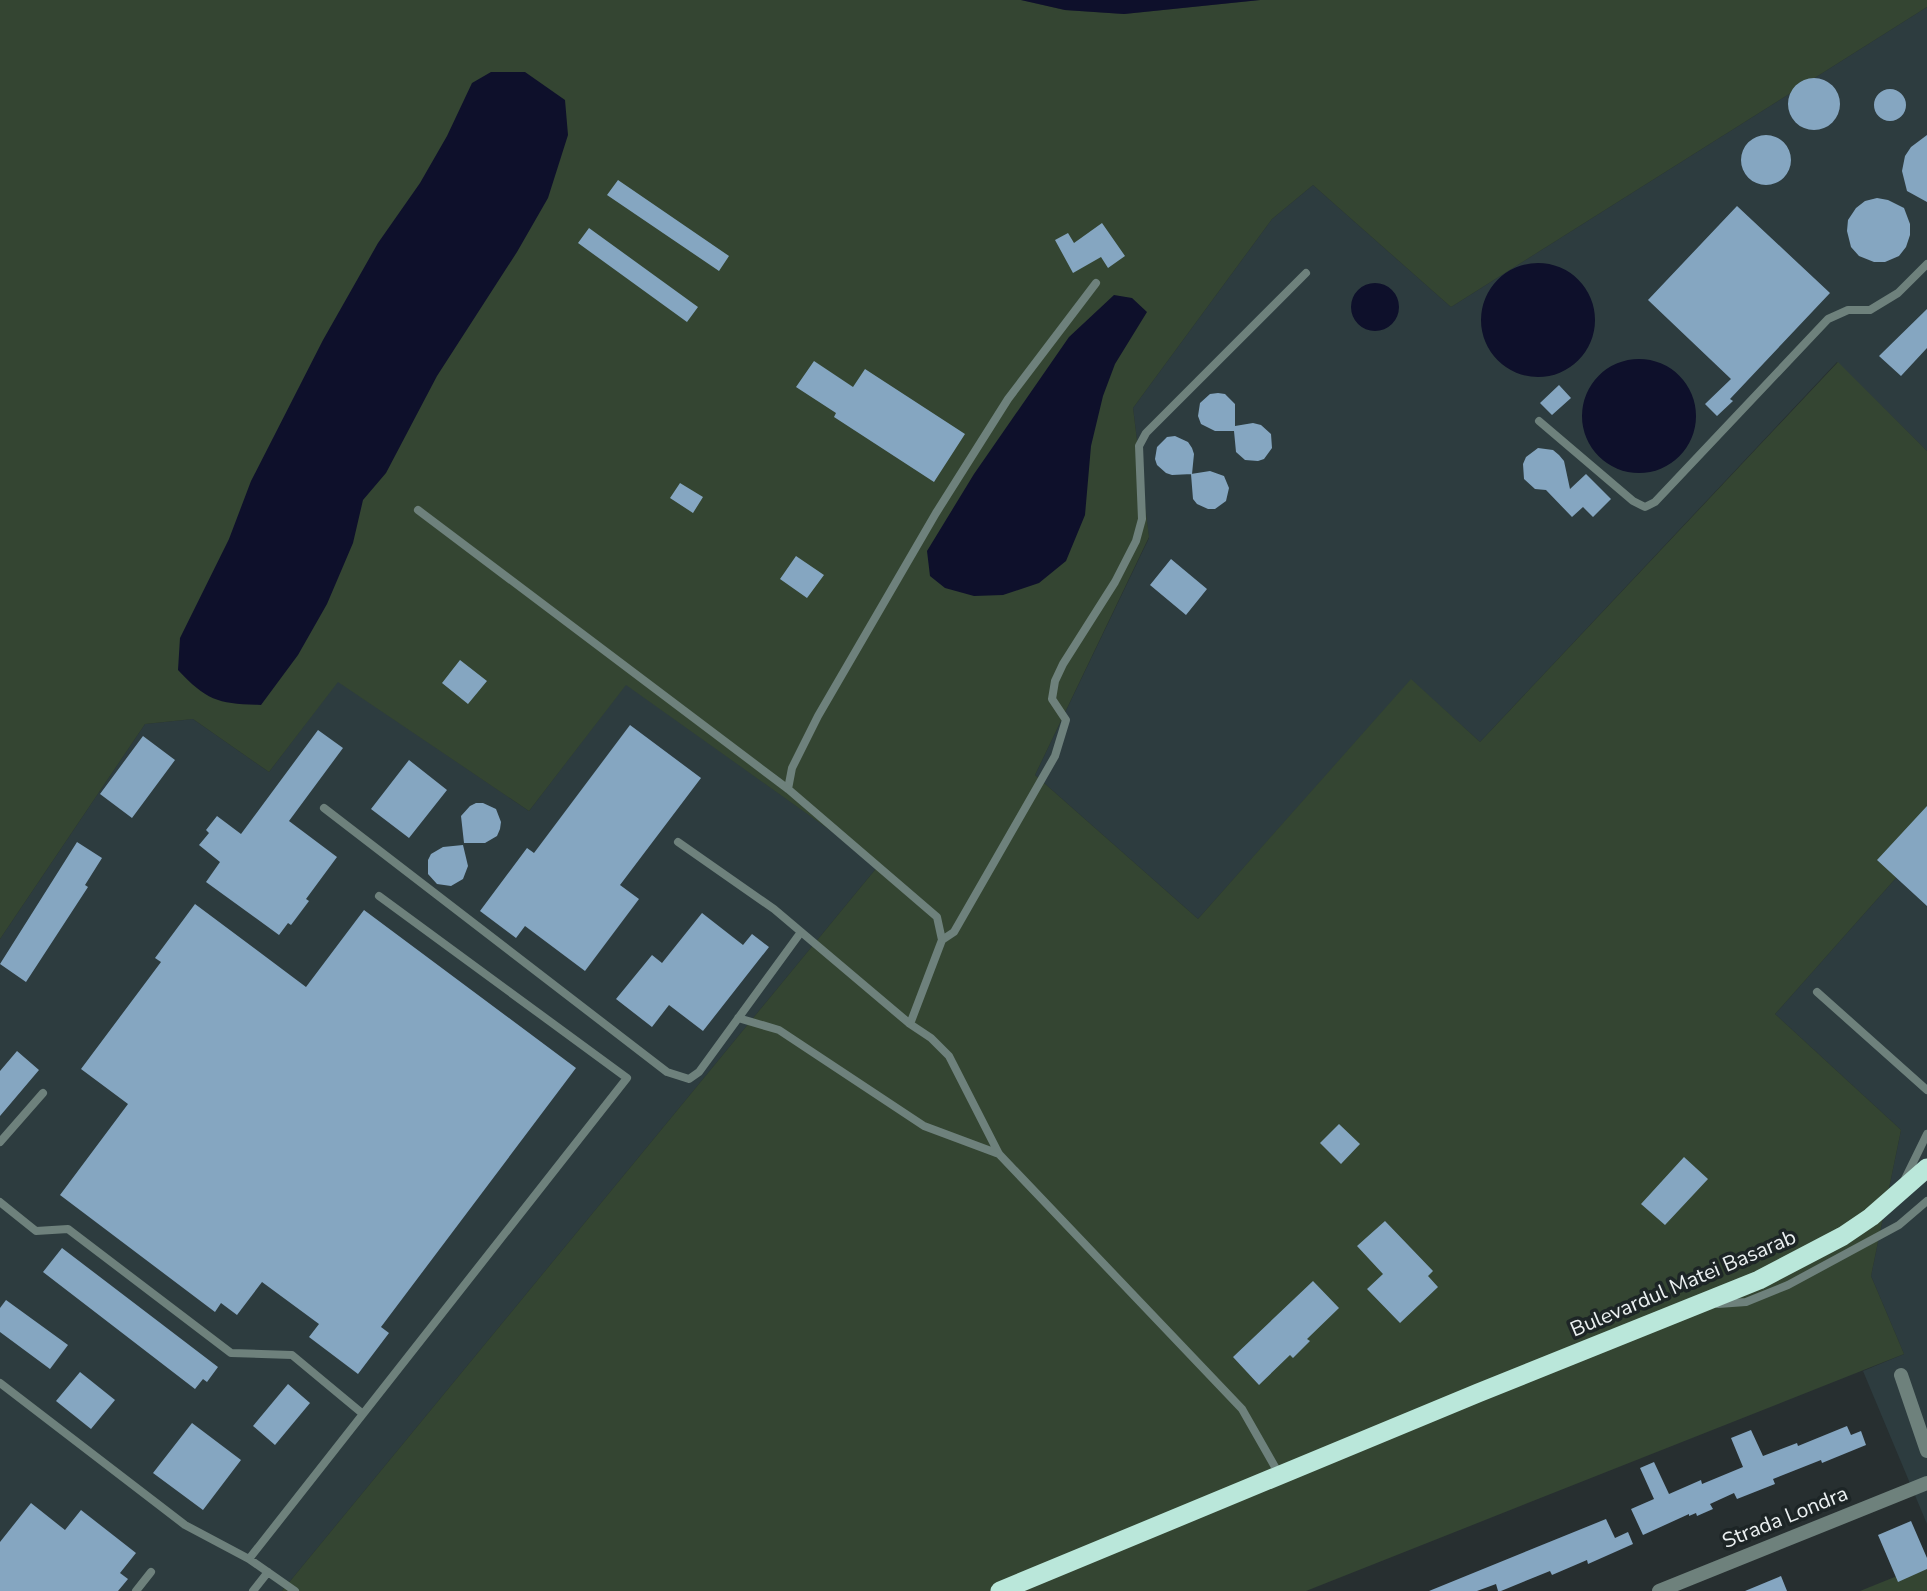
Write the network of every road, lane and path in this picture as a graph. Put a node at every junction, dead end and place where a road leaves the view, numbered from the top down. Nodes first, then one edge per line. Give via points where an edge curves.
1 (1927, 264) edge
2 (1306, 273) dead end
3 (1096, 283) dead end
4 (1539, 421) dead end
5 (418, 510) dead end
6 (788, 789) junction
7 (324, 808) dead end
8 (678, 842) dead end
9 (379, 895) dead end
10 (801, 932) junction
11 (942, 940) junction
12 (1817, 992) dead end
13 (738, 1018) junction
14 (910, 1024) junction
15 (1927, 1090) edge
16 (43, 1093) dead end
17 (1927, 1134) edge
18 (0, 1142) edge
19 (999, 1154) junction
20 (1927, 1168) edge
21 (1898, 1194) junction
22 (1927, 1201) edge
23 (0, 1202) edge
24 (1698, 1306) junction
25 (1901, 1375) dead end
26 (0, 1383) edge
27 (363, 1414) junction
28 (1927, 1451) edge
29 (1280, 1476) junction
30 (1927, 1483) edge
31 (249, 1559) junction
32 (150, 1572) dead end
33 (268, 1572) junction
34 (136, 1591) edge
35 (253, 1591) edge
36 (295, 1591) edge
37 (1000, 1591) edge
38 (1659, 1591) edge

1 - 4 lane via 1898,293 1870,310 1848,310 1828,319 1655,502 1645,507
2 - 11 lane via 1146,433 1139,446 1142,519 1136,541 1055,681 1052,699 1066,720 1055,756 954,932
3 - 6 lane via 1008,399 936,513 818,716 792,768
5 - 6 lane
6 - 11 lane via 937,917
7 - 13 lane via 667,1072 689,1079 699,1072
8 - 10 lane
9 - 27 lane via 626,1078
10 - 13 lane
10 - 14 lane
11 - 14 lane
12 - 15 lane
13 - 19 lane via 779,1030 924,1126
14 - 19 lane via 949,1056
16 - 18 lane
17 - 21 lane
19 - 29 lane via 1242,1409
20 - 21 highway, Bulevardul Matei Basarab
21 - 24 highway, Bulevardul Matei Basarab via 1816,1251
22 - 24 lane via 1899,1225 1788,1285 1746,1302
23 - 27 lane via 36,1231 68,1228 231,1353 292,1355
24 - 29 highway, Bulevardul Matei Basarab
25 - 28 street
26 - 31 lane via 185,1525
27 - 31 lane
29 - 37 highway, Bulevardul Matei Basarab
30 - 38 street, Strada Londra
31 - 33 lane
32 - 34 lane
33 - 35 lane
33 - 36 lane

